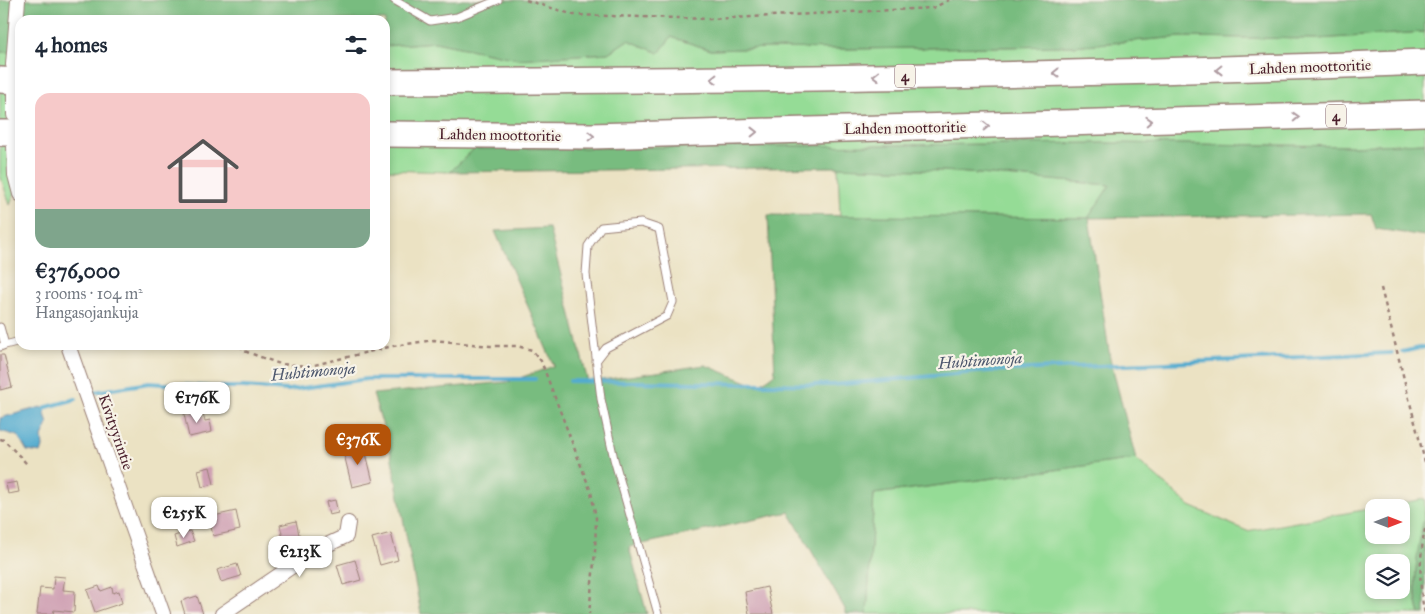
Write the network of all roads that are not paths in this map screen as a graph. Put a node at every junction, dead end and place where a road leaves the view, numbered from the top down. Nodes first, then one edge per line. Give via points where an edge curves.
1 (18, 0) edge
2 (394, 0) edge
3 (498, 0) edge
4 (17, 15) edge
5 (15, 40) edge
6 (1425, 62) edge
7 (12, 80) edge
8 (390, 82) edge
9 (1425, 113) edge
10 (12, 132) edge
11 (390, 134) edge
12 (15, 175) edge
13 (0, 327) edge
14 (15, 342) edge
15 (3, 346) edge
16 (70, 350) edge
17 (596, 361) junction
18 (348, 523) dead end
19 (163, 614) edge
20 (222, 614) edge
21 (658, 614) edge

1 - 4 street
2 - 3 lane via 430,21 457,17
5 - 7 street
6 -> 8 highway, Lahden moottoritie / 4 via 1054,73
7 - 10 street
11 -> 9 highway, Lahden moottoritie / 4 via 591,136
10 - 12 street
13 - 15 lane
14 - 15 lane
16 - 19 street, Kivityyrintie
17 - 17 lane via 586,274 588,246 601,227 641,223 659,229 672,302 667,316 606,348
17 - 21 lane via 614,459
18 - 20 street via 346,536 316,550

